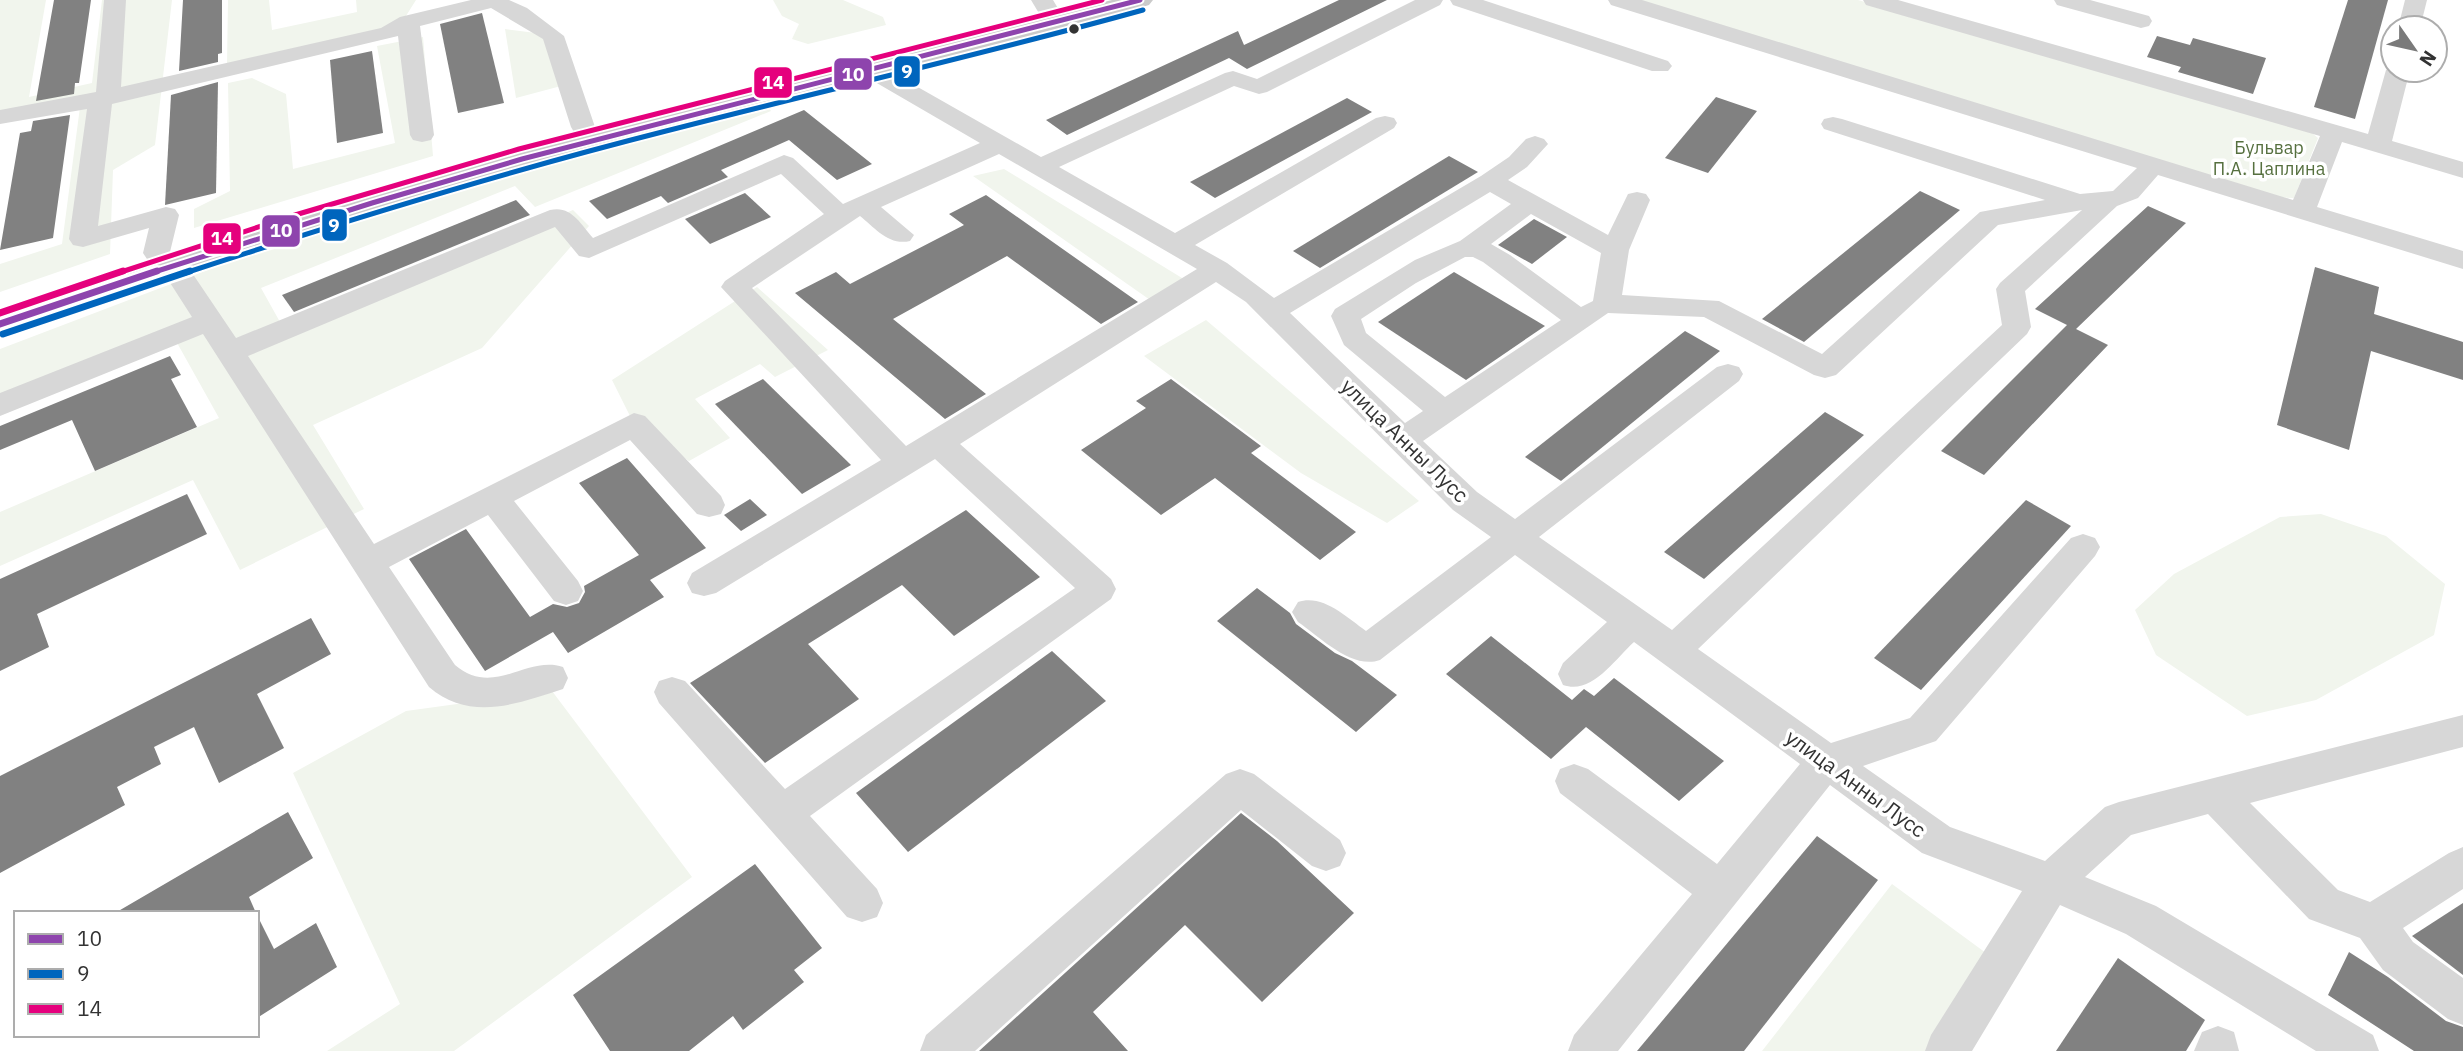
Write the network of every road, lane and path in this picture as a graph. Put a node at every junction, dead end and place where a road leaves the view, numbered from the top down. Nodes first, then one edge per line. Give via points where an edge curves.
1 (115, 0) edge
2 (1107, 0) edge
3 (1140, 0) edge
4 (1432, 0) edge
5 (1461, 0) edge
6 (1619, 0) edge
7 (1874, 0) edge
8 (2065, 0) edge
9 (1047, 8) edge
10 (2141, 21) dead end
11 (408, 22) junction
12 (868, 65) junction
13 (1660, 66) dead end
14 (2394, 84) edge
15 (104, 98) junction
16 (0, 117) edge
17 (1385, 123) dead end
18 (1833, 124) dead end
19 (583, 127) junction
20 (2334, 132) junction
21 (422, 135) dead end
22 (1000, 144) junction
23 (1535, 144) dead end
24 (2378, 145) junction
25 (2152, 165) junction
26 (1039, 167) junction
27 (2463, 170) edge
28 (1490, 181) junction
29 (1637, 200) dead end
30 (2093, 202) junction
31 (1530, 203) junction
32 (851, 210) junction
33 (2302, 211) junction
34 (900, 235) dead end
35 (1174, 245) junction
36 (1470, 247) junction
37 (1615, 250) junction
38 (164, 258) junction
39 (2463, 260) edge
40 (1217, 269) junction
41 (1607, 303) junction
42 (0, 308) edge
43 (1273, 311) junction
44 (209, 321) junction
45 (1580, 321) junction
46 (0, 324) edge
47 (230, 352) junction
48 (1728, 374) dead end
49 (0, 405) edge
50 (1444, 412) junction
51 (1404, 439) junction
52 (938, 443) junction
53 (902, 462) junction
54 (492, 497) junction
55 (709, 505) dead end
56 (1515, 537) junction
57 (2083, 547) dead end
58 (368, 562) junction
59 (704, 583) dead end
60 (566, 591) dead end
61 (1310, 612) dead end
62 (1632, 621) junction
63 (1673, 651) junction
64 (1576, 674) dead end
65 (550, 678) dead end
66 (672, 692) dead end
67 (2460, 736) edge
68 (1826, 761) junction
69 (1574, 781) dead end
70 (2215, 795) junction
71 (782, 813) junction
72 (1326, 853) dead end
73 (2463, 866) edge
74 (2051, 881) junction
75 (1719, 890) junction
76 (862, 903) dead end
77 (2374, 923) junction
78 (2463, 1004) edge
79 (942, 1051) edge
80 (1590, 1051) edge
81 (1947, 1051) edge
82 (2357, 1051) edge

1 - 15 street
2 - 9 main road
3 - 12 main road via 1068,21
4 - 26 street via 1259,87 1233,78
5 - 13 street
6 - 25 street
7 - 20 street
8 - 10 street
9 - 12 main road
11 - 15 street via 388,33
11 - 19 street via 494,1 519,13 553,36
11 - 21 street
12 - 19 main road
12 - 22 street, улица Анны Лусс
12 - 38 main road
14 - 24 street
15 - 16 street
15 - 38 street via 83,239 166,215
17 - 35 street
18 - 30 street
19 - 38 main road
20 - 24 street
20 - 33 street
22 - 26 street, улица Анны Лусс
22 - 32 street
23 - 28 street
24 - 27 street
25 - 30 street via 2132,193
25 - 33 street
26 - 35 street, улица Анны Лусс
28 - 31 street
28 - 43 street
29 - 37 street
30 - 41 street via 1989,218 1825,368 1709,308
30 - 63 street via 2010,289 2017,327
31 - 36 street
31 - 37 street
32 - 34 street
32 - 47 street via 784,163 589,250 559,216
32 - 53 street via 735,287
33 - 39 street
35 - 40 street, улица Анны Лусс
36 - 45 street via 1505,262
36 - 50 street via 1445,253 1345,316 1354,338
37 - 41 street
38 - 42 main road
38 - 44 street
38 - 46 main road
40 - 43 street, улица Анны Лусс
40 - 52 street
41 - 45 street
43 - 51 street, улица Анны Лусс
44 - 47 street
44 - 49 street
45 - 50 street
47 - 58 street
48 - 56 lane
50 - 51 street
51 - 56 street, улица Анны Лусс via 1465,500
52 - 53 street
52 - 71 street via 1099,590
53 - 59 street
54 - 55 street via 634,425
54 - 58 street
54 - 60 street
56 - 61 street via 1367,650
56 - 62 street, улица Анны Лусс
57 - 68 street via 1923,730
58 - 65 street via 442,676 461,689 516,689
62 - 63 street, улица Анны Лусс
62 - 64 street
63 - 68 street, улица Анны Лусс
66 - 71 street
67 - 70 street
68 - 74 street, улица Анны Лусс via 1936,840
68 - 75 street
69 - 75 street
70 - 74 street via 2119,820
70 - 77 street via 2323,905
71 - 76 street
72 - 79 street via 1240,786
73 - 77 street
74 - 81 street
74 - 82 street, улица Анны Лусс via 2141,920
75 - 80 street
77 - 78 street via 2398,956

